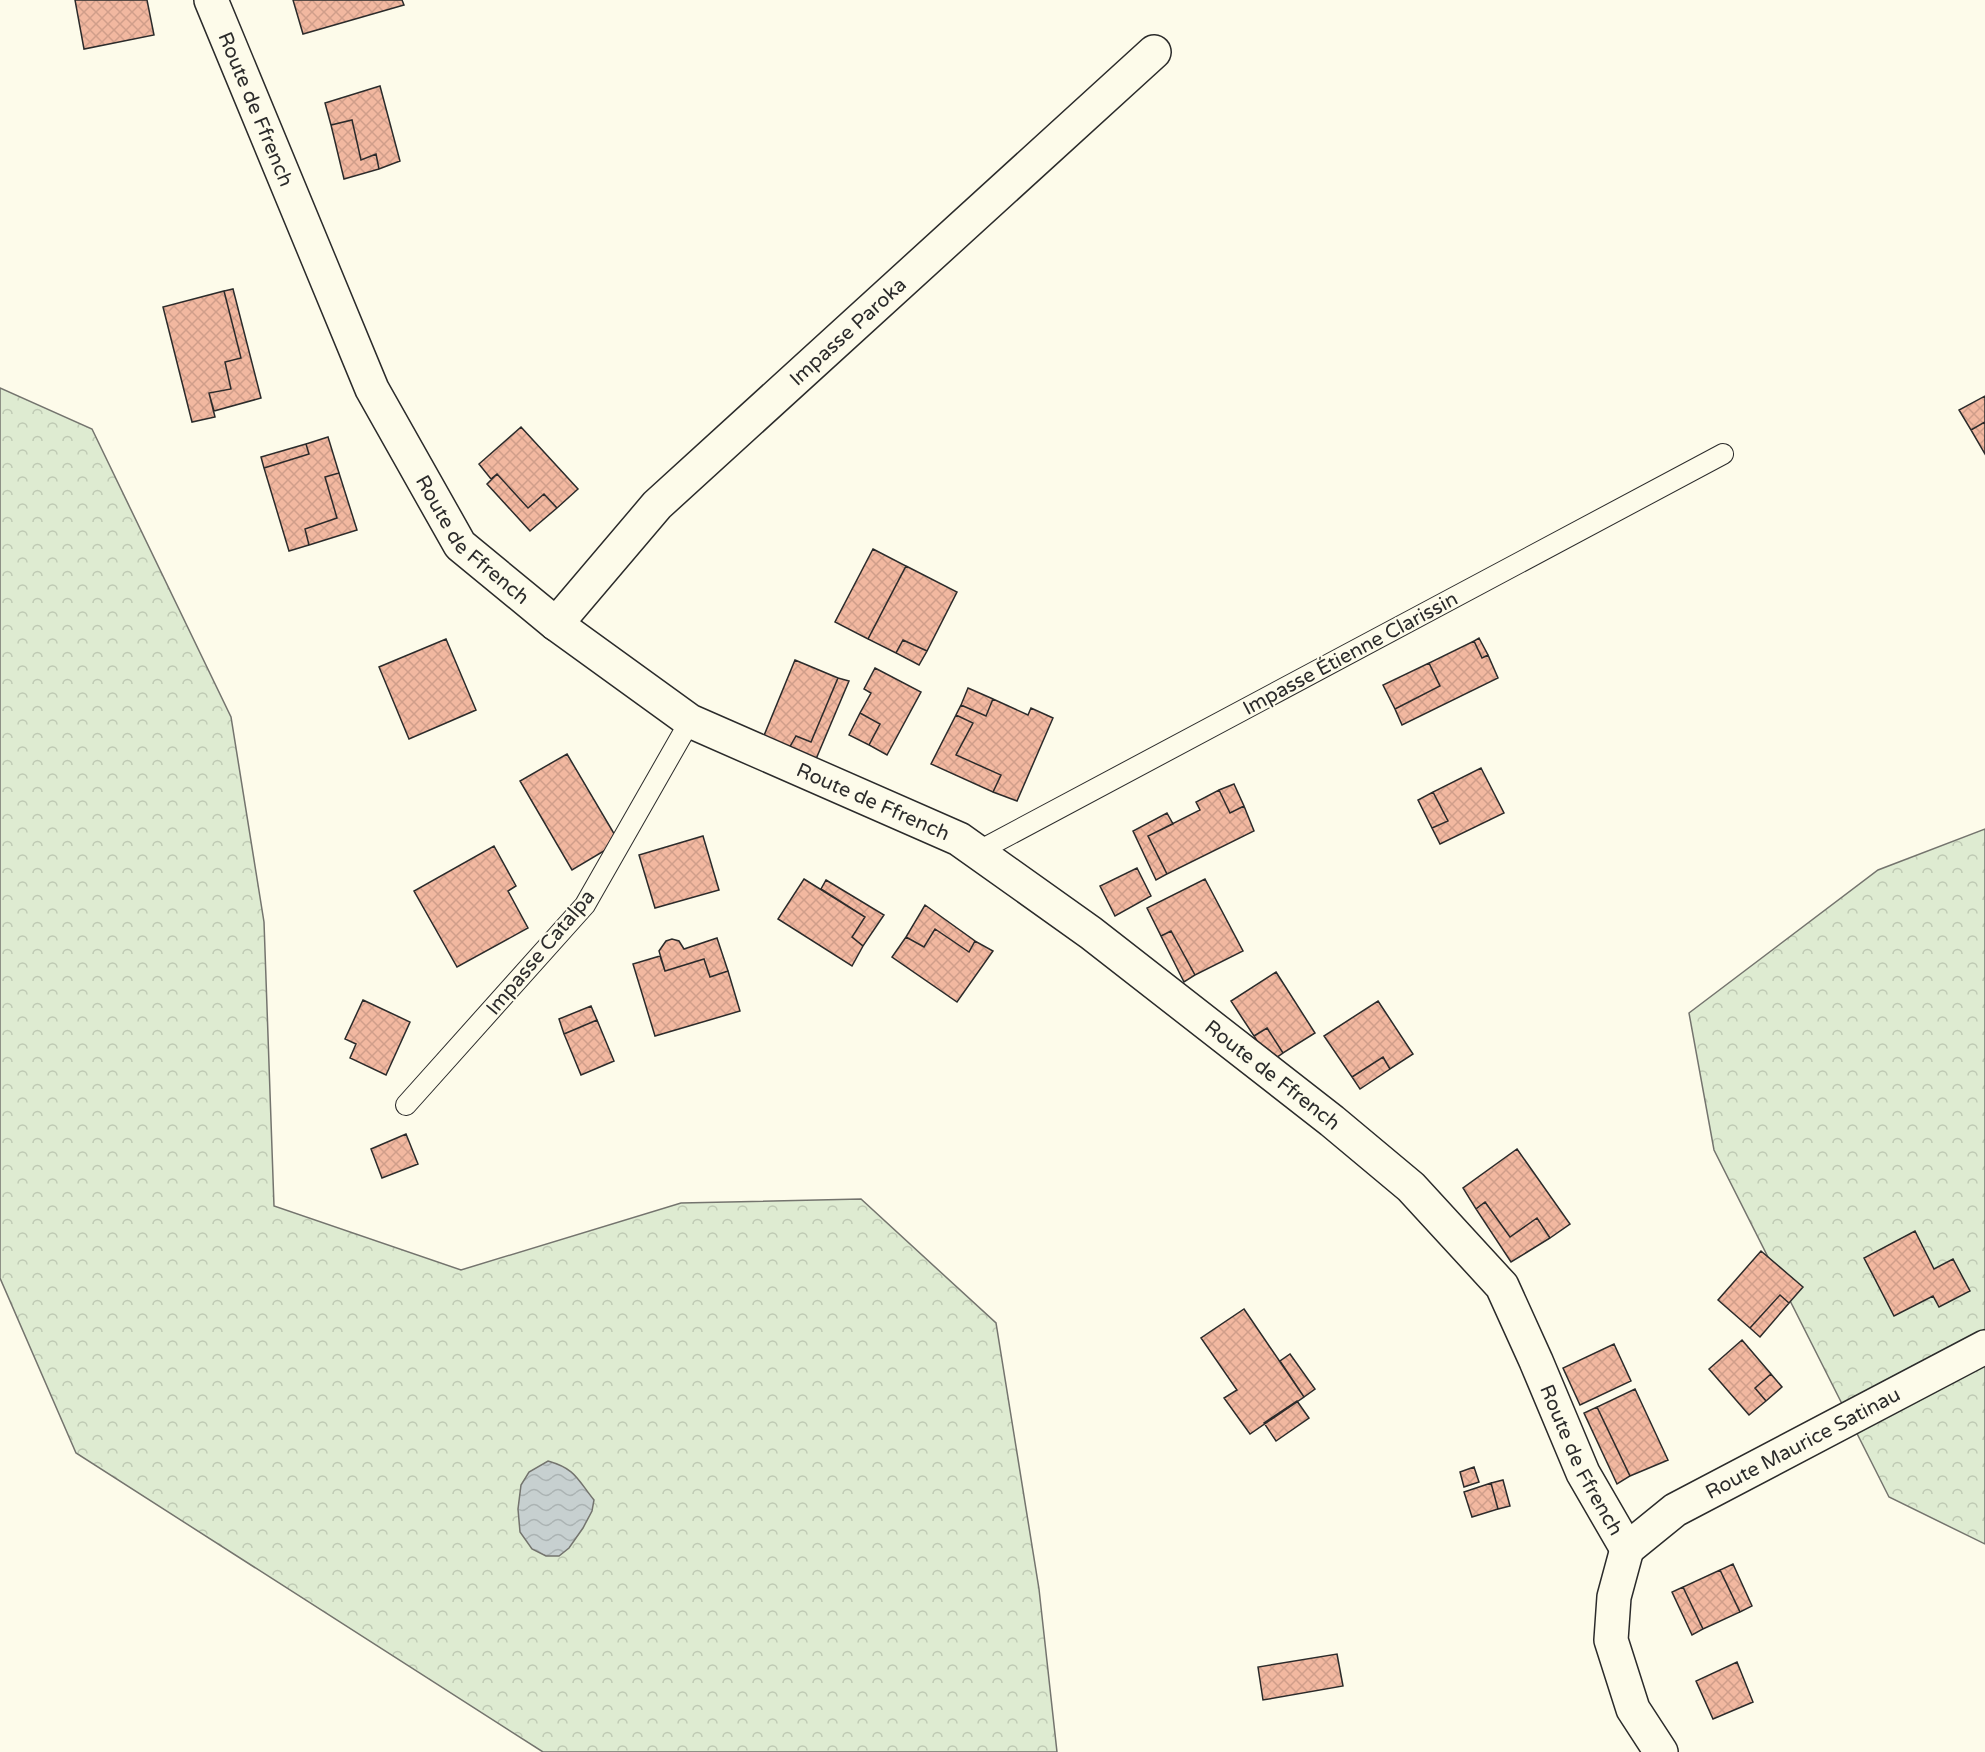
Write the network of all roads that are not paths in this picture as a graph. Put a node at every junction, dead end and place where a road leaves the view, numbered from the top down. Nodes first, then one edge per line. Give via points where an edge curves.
1 (211, 0) edge
2 (1154, 52) dead end
3 (1723, 454) dead end
4 (556, 624) junction
5 (690, 721) junction
6 (977, 852) junction
7 (406, 1105) dead end
8 (1985, 1347) edge
9 (1627, 1549) junction
10 (1661, 1752) edge

1 - 4 main road, Route de Ffrench via 372,389 460,545
2 - 4 main road, Impasse Paroka via 657,505
3 - 6 lane, Impasse Étienne Clarissin
4 - 5 main road, Route de Ffrench
5 - 6 main road, Route de Ffrench via 959,839
5 - 7 lane, Impasse Catalpa via 585,905
6 - 9 main road, Route de Ffrench via 1091,933 1411,1187 1502,1286 1583,1473
8 - 9 main road, Route Maurice Satinau via 1675,1510
9 - 10 main road via 1614,1597 1611,1640 1634,1709

